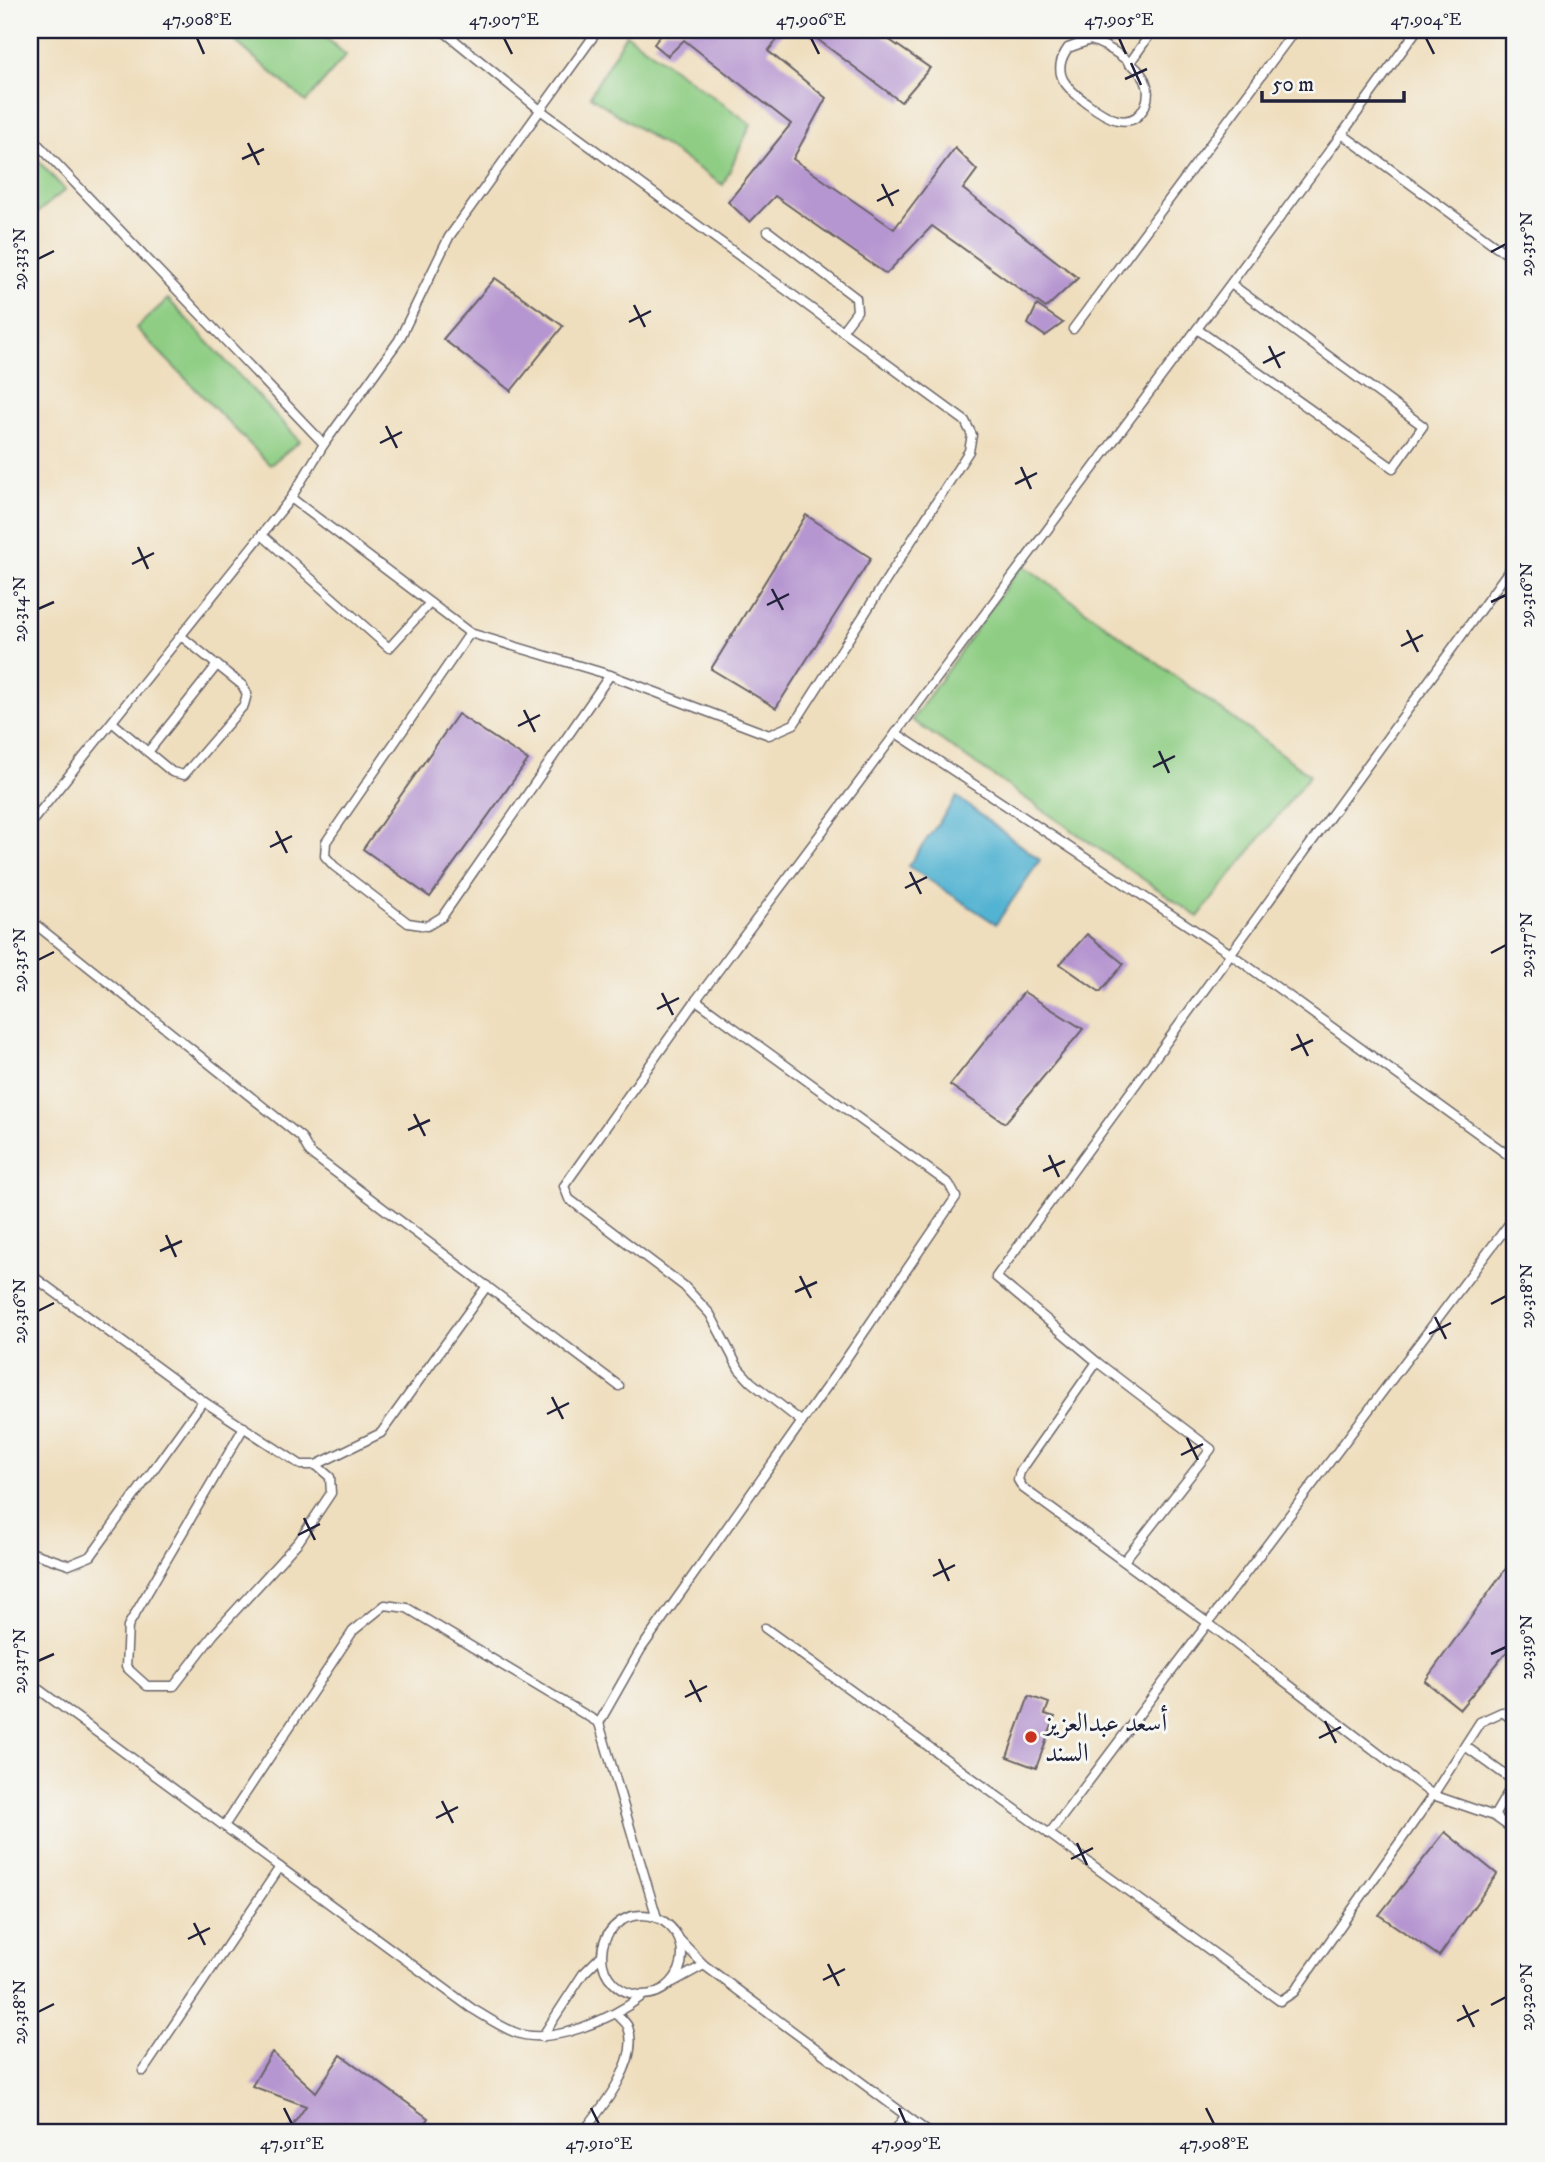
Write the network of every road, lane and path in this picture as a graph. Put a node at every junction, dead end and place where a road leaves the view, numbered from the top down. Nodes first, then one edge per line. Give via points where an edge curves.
1 (442, 30) edge
2 (598, 30) edge
3 (1153, 30) edge
4 (1282, 30) edge
5 (1417, 30) edge
6 (1293, 33) edge
7 (1129, 64) junction
8 (539, 109) junction
9 (1342, 134) junction
10 (30, 136) edge
11 (768, 231) dead end
12 (1515, 260) edge
13 (1231, 284) junction
14 (1073, 329) dead end
15 (1197, 329) junction
16 (842, 331) junction
17 (324, 444) junction
18 (291, 498) junction
19 (262, 535) junction
20 (1515, 562) edge
21 (430, 603) junction
22 (470, 633) junction
23 (181, 636) junction
24 (217, 665) junction
25 (610, 675) junction
26 (113, 723) junction
27 (896, 733) junction
28 (148, 751) junction
29 (30, 824) edge
30 (30, 920) edge
31 (1231, 954) junction
32 (696, 1000) junction
33 (1515, 1160) edge
34 (1515, 1216) edge
35 (30, 1274) edge
36 (487, 1286) junction
37 (1097, 1362) junction
38 (619, 1385) dead end
39 (203, 1401) junction
40 (802, 1422) junction
41 (244, 1427) junction
42 (316, 1465) junction
43 (30, 1552) edge
44 (1124, 1561) junction
45 (1208, 1623) junction
46 (765, 1628) dead end
47 (30, 1683) edge
48 (1515, 1721) edge
49 (599, 1723) junction
50 (1465, 1746) junction
51 (1515, 1782) edge
52 (1433, 1795) junction
53 (1494, 1816) junction
54 (224, 1826) junction
55 (1515, 1831) edge
56 (1049, 1834) junction
57 (280, 1867) junction
58 (657, 1918) junction
59 (679, 1940) junction
60 (601, 1956) junction
61 (704, 1965) junction
62 (670, 1983) junction
63 (642, 1996) junction
64 (617, 2014) junction
65 (542, 2037) junction
66 (143, 2071) dead end
67 (905, 2116) junction
68 (583, 2132) edge
69 (894, 2132) edge
70 (928, 2132) edge

1 - 8 lane
2 - 8 lane
3 - 7 lane
4 - 6 lane
5 - 9 lane
6 - 14 lane
7 - 7 lane via 1090,40 1068,47 1059,68 1067,88 1110,120 1122,122 1134,118 1148,99 1143,75
8 - 16 lane
8 - 17 lane via 449,237 399,340
9 - 12 lane
9 - 13 lane
10 - 17 lane
11 - 16 lane via 856,299 857,311
13 - 15 lane
13 - 15 lane via 1423,426 1393,468
15 - 27 lane
16 - 25 lane via 965,421 972,435 969,451 794,724 769,735
17 - 18 lane
18 - 19 lane
18 - 21 lane
19 - 21 lane via 389,648
19 - 23 lane
20 - 31 lane
21 - 22 lane
22 - 25 lane
22 - 25 lane via 326,842 325,856 334,866 408,923 427,926 442,917
23 - 24 lane
23 - 26 lane
24 - 28 lane
24 - 28 lane via 245,689 244,705 184,775 175,774
26 - 28 lane
26 - 29 lane
27 - 31 lane
27 - 32 lane
30 - 36 lane via 301,1137 310,1153
31 - 33 lane
31 - 37 lane via 996,1277
32 - 40 lane via 564,1186 565,1193 684,1286 710,1314 739,1369
32 - 40 lane via 949,1184 956,1197
34 - 45 lane
35 - 39 lane
36 - 38 lane
36 - 42 lane via 382,1433
37 - 44 lane via 1018,1479 1023,1488
37 - 44 lane via 1211,1449
39 - 41 lane
39 - 43 lane via 91,1556 69,1565
40 - 49 lane via 641,1649
41 - 42 lane via 302,1465
41 - 42 lane via 128,1626 125,1667 147,1686 174,1686 214,1634 299,1541 331,1493 330,1477
44 - 45 lane
45 - 52 lane
45 - 56 lane
46 - 56 lane
47 - 54 lane
48 - 50 lane via 1503,1712 1492,1714 1480,1722
49 - 54 lane via 407,1608 384,1605 353,1631
49 - 58 lane
50 - 51 lane
50 - 52 lane
51 - 53 lane
52 - 53 lane
52 - 56 lane via 1294,1992 1280,2001
53 - 55 lane
54 - 57 lane
57 - 65 lane via 471,2008 516,2033
57 - 66 lane
58 - 59 lane
58 - 60 lane via 634,1917 613,1927
59 - 61 lane
59 - 62 lane via 679,1970
60 - 63 lane via 613,1984
60 - 65 lane via 583,1974
61 - 62 lane
61 - 67 lane
62 - 63 lane
63 - 64 lane
64 - 65 lane
64 - 68 lane via 628,2027 629,2050 615,2090
67 - 69 lane
67 - 70 lane

